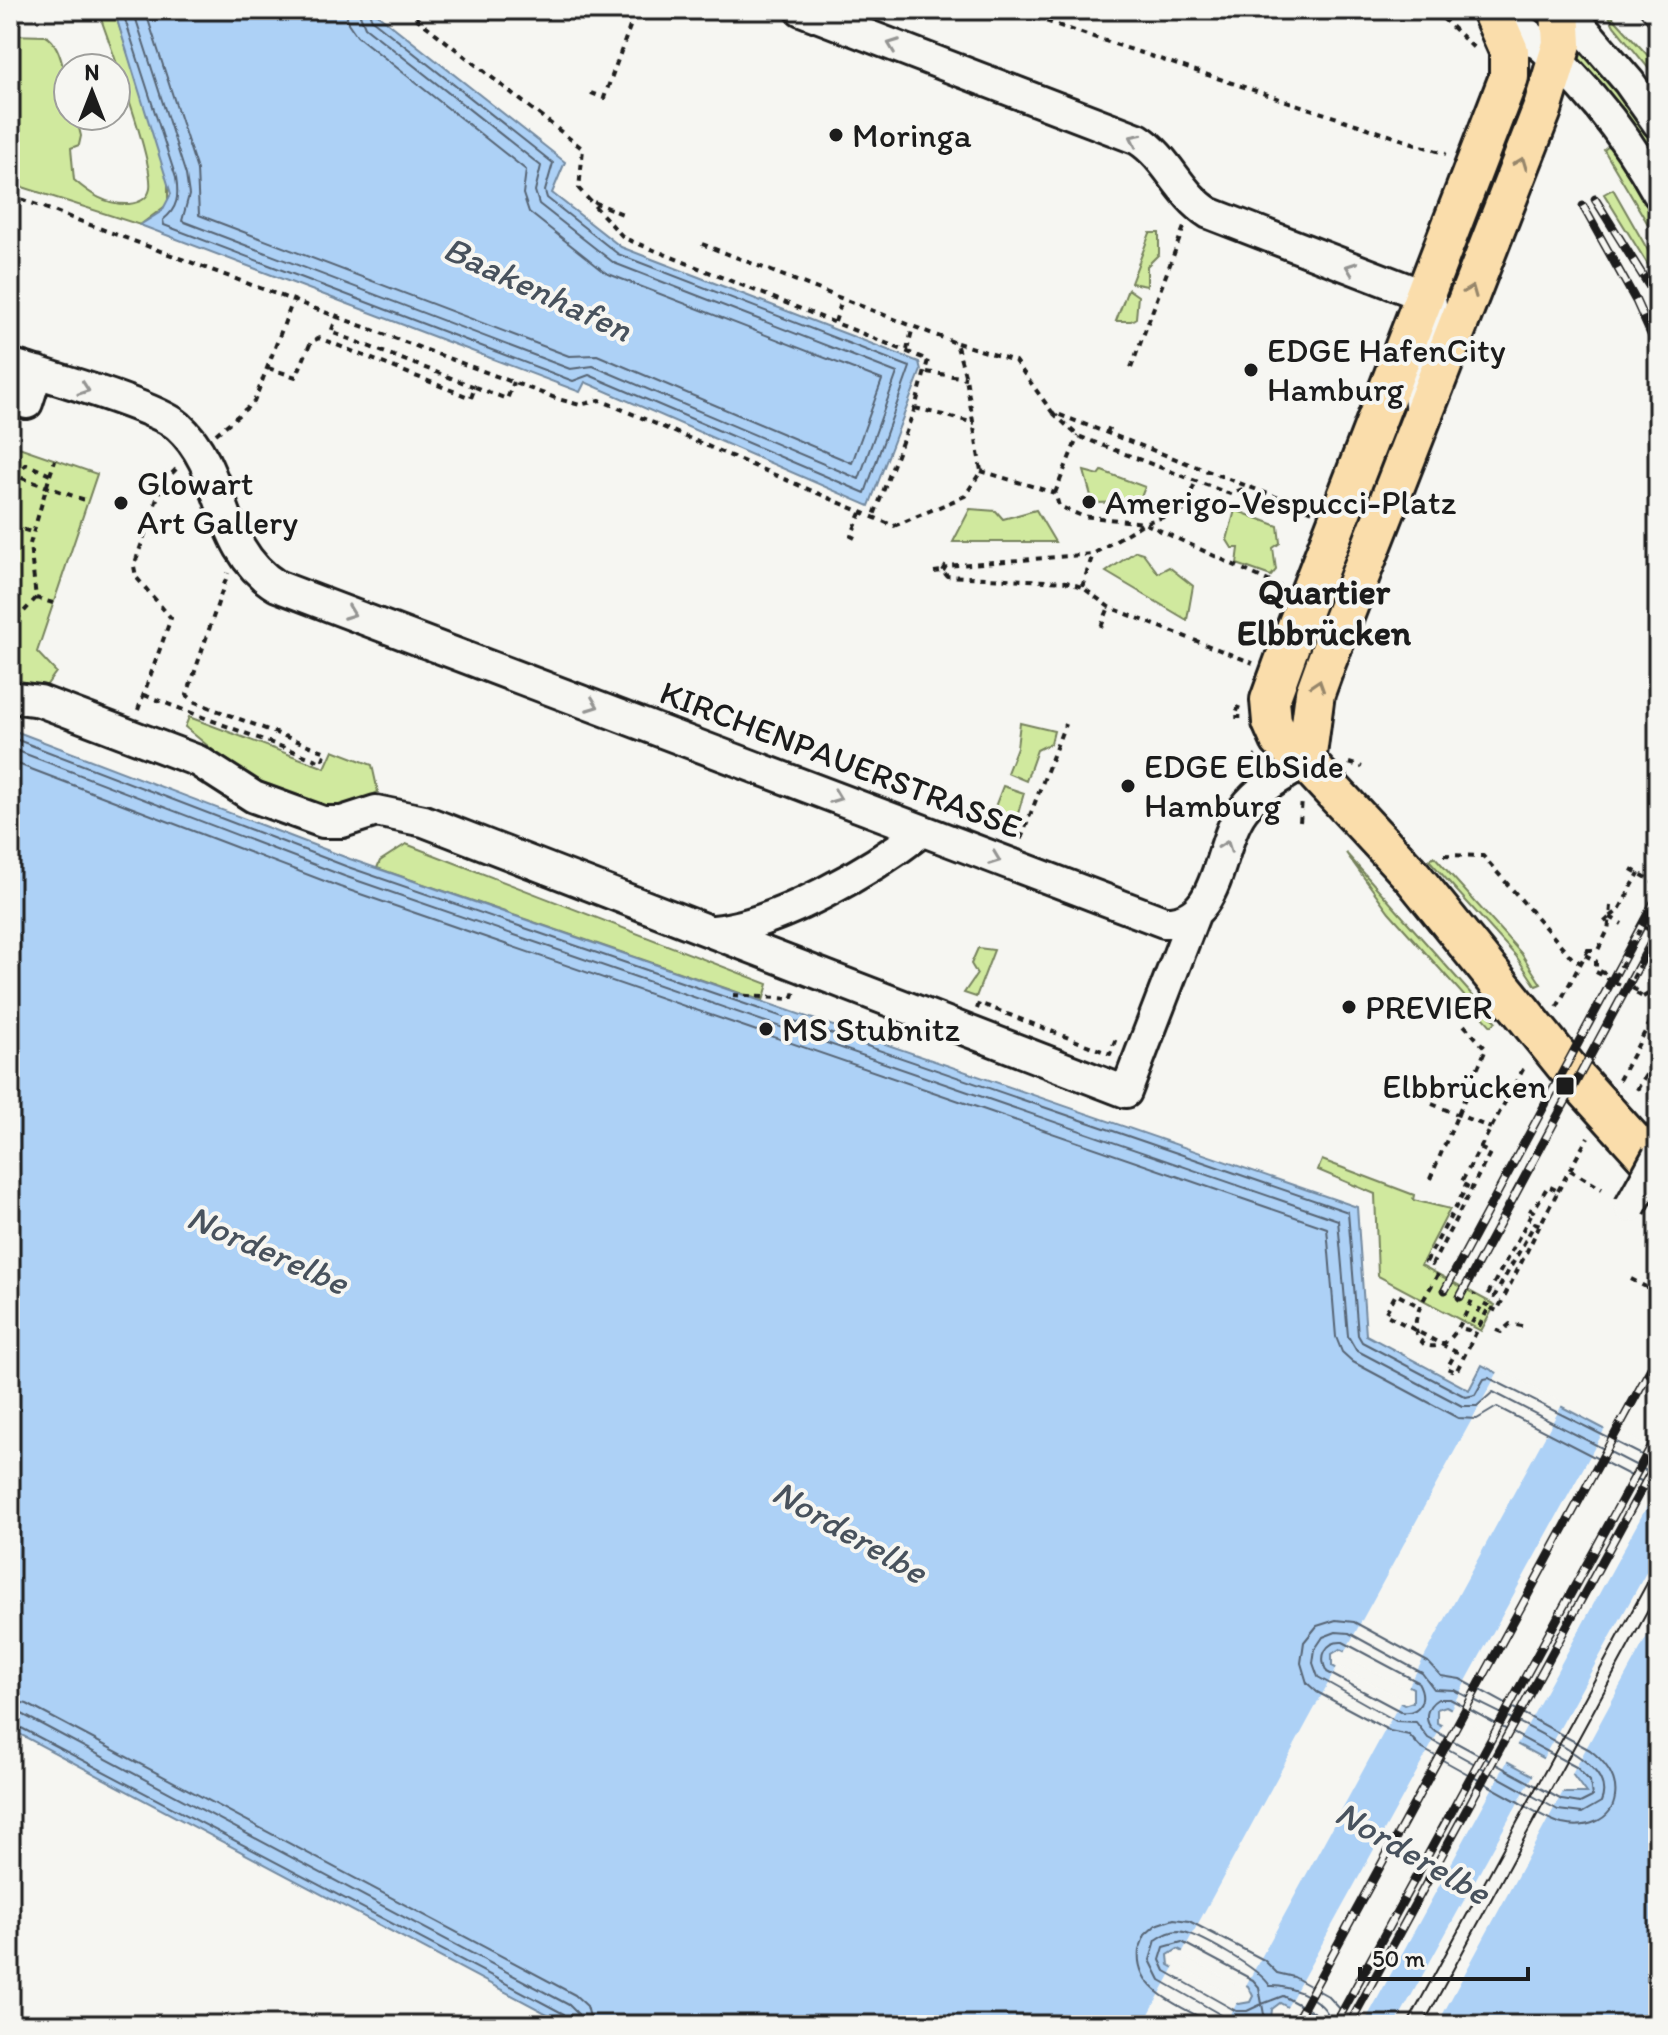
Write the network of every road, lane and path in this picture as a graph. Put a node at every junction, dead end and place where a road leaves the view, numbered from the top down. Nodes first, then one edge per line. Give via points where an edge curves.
1 (406, 10) edge
2 (636, 10) edge
3 (801, 10) edge
4 (1012, 10) edge
5 (1434, 10) edge
6 (1494, 10) edge
7 (1558, 32) edge
8 (1495, 66) junction
9 (591, 93) dead end
10 (1542, 110) junction
11 (1609, 116) junction
12 (17, 122) dead end
13 (1658, 123) edge
14 (1428, 145) dead end
15 (10, 170) edge
16 (1472, 177) junction
17 (1658, 193) edge
18 (10, 195) edge
19 (590, 201) junction
20 (625, 215) dead end
21 (1501, 215) junction
22 (1180, 236) dead end
23 (702, 244) dead end
24 (1425, 295) junction
25 (294, 298) junction
26 (842, 300) junction
27 (338, 314) junction
28 (835, 322) junction
29 (913, 327) junction
30 (956, 343) junction
31 (907, 350) junction
32 (23, 368) edge
33 (267, 368) junction
34 (1131, 368) dead end
35 (927, 372) junction
36 (966, 378) junction
37 (514, 382) junction
38 (475, 387) junction
39 (27, 403) dead end
40 (915, 408) junction
41 (1052, 412) junction
42 (1421, 415) junction
43 (975, 423) junction
44 (1111, 423) dead end
45 (217, 433) dead end
46 (1107, 433) junction
47 (1078, 436) junction
48 (55, 460) dead end
49 (182, 464) dead end
50 (981, 471) junction
51 (12, 475) edge
52 (50, 475) junction
53 (1196, 481) junction
54 (1250, 487) junction
55 (48, 488) junction
56 (1055, 493) junction
57 (88, 501) dead end
58 (1315, 512) dead end
59 (861, 513) junction
60 (873, 518) junction
61 (1144, 523) junction
62 (11, 525) edge
63 (34, 533) junction
64 (10, 534) edge
65 (855, 538) dead end
66 (1093, 554) junction
67 (229, 571) dead end
68 (943, 571) junction
69 (934, 572) dead end
70 (1082, 587) junction
71 (1285, 589) dead end
72 (36, 598) junction
73 (53, 603) dead end
74 (10, 606) edge
75 (1109, 607) junction
76 (1101, 627) dead end
77 (1256, 664) dead end
78 (149, 680) dead end
79 (144, 695) dead end
80 (10, 697) edge
81 (1065, 724) dead end
82 (1306, 762) junction
83 (922, 831) junction
84 (1019, 845) dead end
85 (1444, 855) dead end
86 (1631, 869) dead end
87 (1639, 873) junction
88 (1658, 884) edge
89 (1658, 898) edge
90 (1611, 906) dead end
91 (1194, 915) junction
92 (1610, 917) junction
93 (1622, 924) dead end
94 (1600, 926) dead end
95 (1642, 926) junction
96 (709, 932) junction
97 (1657, 932) edge
98 (1590, 946) dead end
99 (1585, 955) dead end
100 (1581, 963) dead end
101 (1611, 978) junction
102 (798, 986) dead end
103 (1630, 988) junction
104 (1658, 994) edge
105 (733, 995) dead end
106 (1469, 1011) dead end
107 (1463, 1017) dead end
108 (1464, 1025) dead end
109 (1658, 1054) edge
110 (1637, 1090) dead end
111 (1432, 1104) dead end
112 (1457, 1114) junction
113 (1491, 1128) dead end
114 (1658, 1156) edge
115 (1658, 1169) edge
116 (1570, 1170) dead end
117 (1430, 1179) dead end
118 (1478, 1182) joint
119 (1602, 1189) dead end
120 (1630, 1207) dead end
121 (1540, 1228) junction
122 (1658, 1264) edge
123 (1438, 1274) dead end
124 (1631, 1279) dead end
125 (1475, 1294) dead end
126 (1415, 1304) dead end
127 (1489, 1307) junction
128 (1522, 1326) dead end
129 (1464, 1329) dead end
130 (1496, 1330) dead end

1 - 19 path via 583,149 579,189
2 - 9 path via 604,98
24 -> 3 street via 1209,213 1192,202 1155,150 1138,139
4 - 14 path
5 - 8 path
6 - 7 street
6 - 8 main road via 1509,51
7 - 8 street via 1520,58
7 - 10 main road
7 - 11 street
7 - 13 street via 1610,59
8 - 16 main road
10 - 11 street via 1566,105
21 -> 10 main road
11 - 17 street
12 - 15 path
16 - 21 street
16 - 24 main road
18 - 25 path
19 - 20 path
19 - 28 path via 624,238
42 -> 21 main road
22 - 34 path
23 - 26 path
24 - 42 street via 1431,304 1415,349
24 - 82 main road via 1270,700 1270,717 1280,740
25 - 27 path
25 - 33 path
26 - 28 path
26 - 29 path
27 - 37 path
27 - 38 path via 331,332
28 - 31 path
29 - 30 path
29 - 31 path
30 - 36 path
30 - 41 path via 1015,361
31 - 35 path via 928,360
32 - 39 street
32 -> 83 street, KIRCHENPAUERSTRASSE via 177,425 198,450 240,552 277,586
33 - 38 path via 296,377 311,342 319,338 471,398
33 - 45 path via 251,406
35 - 36 path
35 - 40 path
36 - 43 path
37 - 38 path via 507,399
37 - 59 path via 580,405 600,400
40 - 43 path
40 - 60 path
41 - 46 path
41 - 47 path
82 -> 42 main road via 1315,693
43 - 50 path
44 - 46 path
46 - 54 path
47 - 53 path
47 - 56 path
48 - 52 path
49 - 78 path via 162,484 134,566 136,577 171,618
50 - 56 path
50 - 60 path via 965,496 894,526
51 - 52 path via 26,464
51 - 55 path
51 - 62 path via 16,510
52 - 55 path
53 - 54 path via 1230,494
53 - 61 path via 1183,511
54 - 58 path
55 - 57 path
55 - 63 path
56 - 61 path via 1059,506 1082,516
59 - 60 path
59 - 65 path via 851,536
61 - 66 path
61 - 71 path
62 - 63 path
62 - 64 path
63 - 72 path via 30,544
66 - 68 path via 946,566
66 - 70 path
67 - 79 path via 187,695 326,752 322,762
68 - 69 path
68 - 70 path via 947,576
70 - 75 path
72 - 73 path
72 - 74 path via 20,616
75 - 76 path
75 - 77 path
80 - 96 street via 40,701 143,739 207,765 254,797 333,824 376,811 409,816
81 - 84 path
91 -> 82 street via 1205,903 1241,813 1270,783
82 - 115 main road via 1423,888 1574,1076
83 -> 91 street, KIRCHENPAUERSTRASSE via 1164,922
83 - 96 street via 878,862 774,916 750,927
85 - 100 path via 1483,856
86 - 87 path
87 - 88 path
87 - 92 path
89 - 95 path, bridge
90 - 92 path
91 - 96 street via 1126,1092
92 - 93 path
92 - 94 path
92 - 98 path via 1598,950 1587,950
95 - 97 path, bridge
95 - 101 path, bridge
97 - 103 path, bridge
99 - 101 path
101 - 103 path, bridge
102 - 105 path via 792,999
103 - 104 path, bridge via 1643,995
106 - 107 path
108 - 112 path via 1486,1049
109 - 110 path
111 - 112 path
112 - 113 path
112 - 117 path
114 - 120 street, bridge
116 - 119 path
118 - 118 path via 1432,1265 1426,1262 1467,1186 1461,1183 1480,1148 1490,1153
121 - 121 path via 1558,1191 1548,1186 1488,1294 1494,1297 1535,1223
121 - 127 path via 1497,1311
122 - 124 path via 1646,1287
123 - 125 path, bridge via 1415,1320 1415,1332 1425,1345 1448,1342
126 - 127 path, bridge via 1396,1294 1385,1314 1456,1352 1447,1368 1456,1372
127 - 129 path via 1483,1303
128 - 130 path

